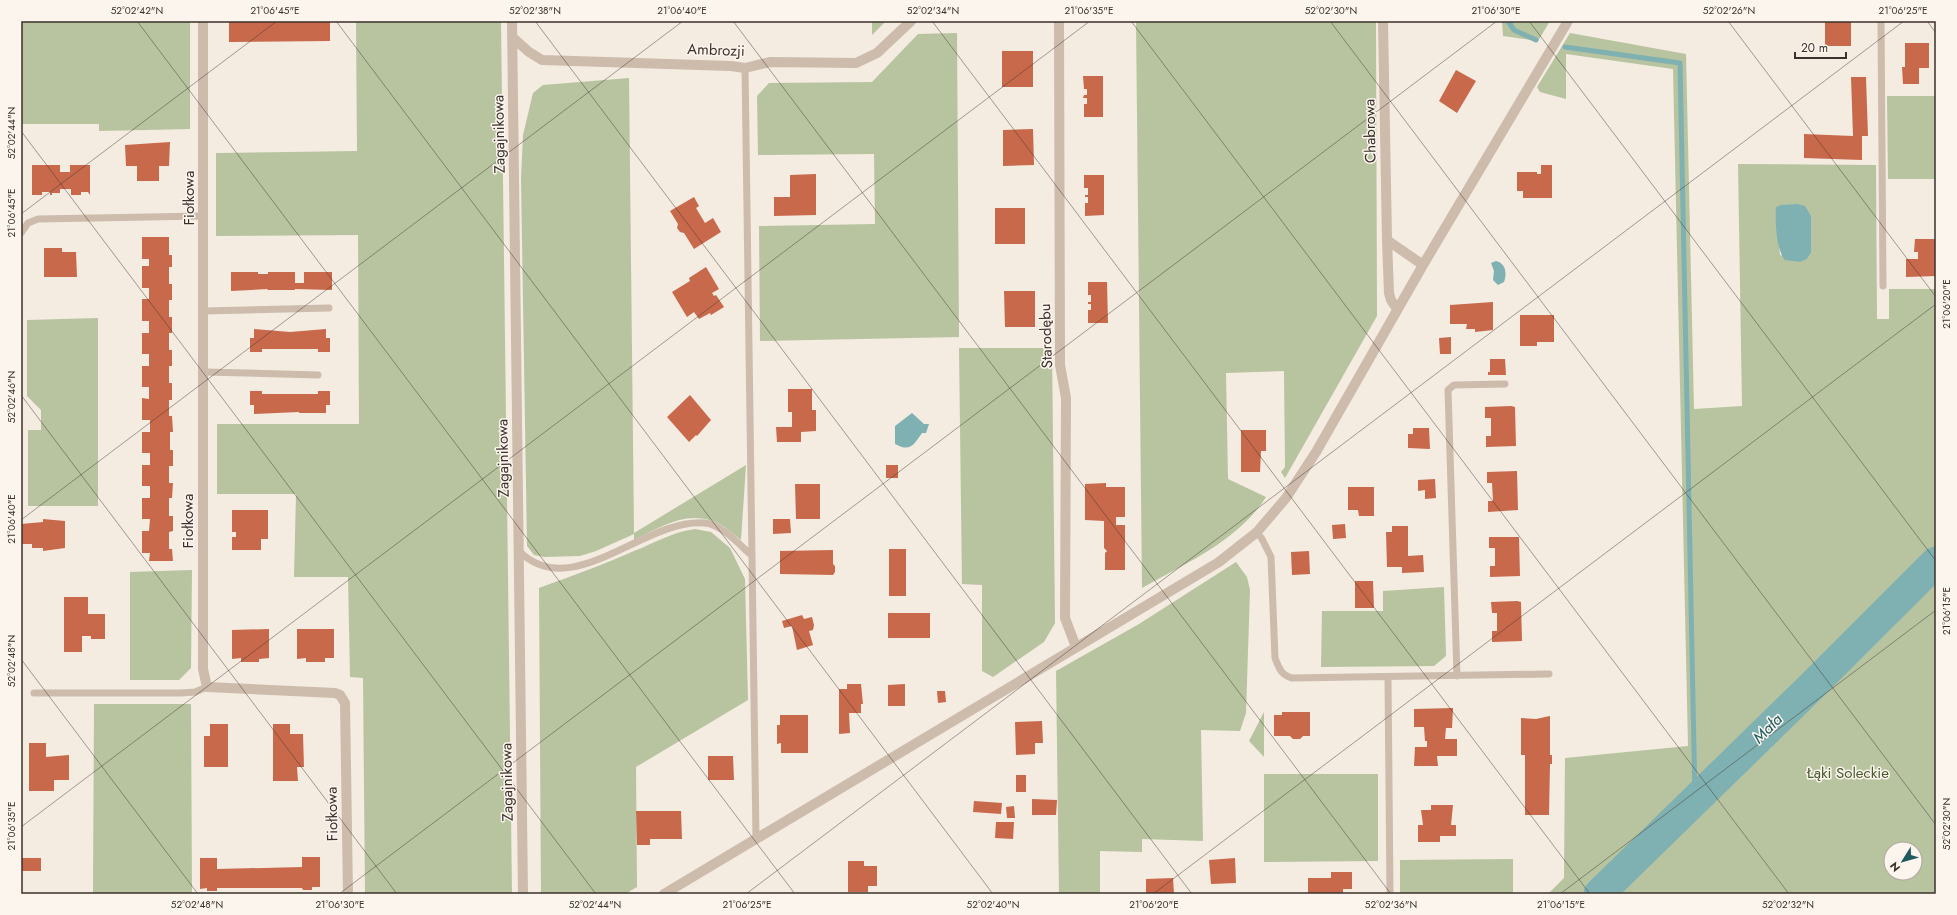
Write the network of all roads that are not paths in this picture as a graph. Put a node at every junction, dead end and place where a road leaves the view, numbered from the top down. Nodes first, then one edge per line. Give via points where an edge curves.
1 (203, 21) edge
2 (512, 21) edge
3 (911, 21) edge
4 (1059, 21) edge
5 (1384, 21) edge
6 (1568, 21) edge
7 (1881, 21) edge
8 (512, 37) junction
9 (745, 68) junction
10 (204, 216) junction
11 (21, 233) edge
12 (1387, 240) junction
13 (1423, 265) junction
14 (1882, 286) dead end
15 (329, 308) dead end
16 (1397, 309) junction
17 (204, 311) junction
18 (204, 372) junction
19 (318, 375) dead end
20 (1505, 384) dead end
21 (1257, 532) junction
22 (520, 552) junction
23 (752, 555) junction
24 (1076, 647) junction
25 (1549, 674) dead end
26 (1457, 676) junction
27 (1388, 678) junction
28 (207, 687) junction
29 (34, 693) dead end
30 (756, 838) junction
31 (348, 894) edge
32 (523, 894) edge
33 (664, 894) edge
34 (1390, 894) edge

1 - 10 street, Fiołkowa
2 - 8 street, Zagajnikowa
3 - 9 street, Ambrozji via 877,54 856,63 770,62
4 - 24 street, Starodębu via 1060,365 1066,398 1067,454 1065,618
5 - 12 street, Chabrowa
6 - 13 street
7 - 14 lane
8 - 9 street, Ambrozji via 542,60
8 - 22 street, Zagajnikowa
9 - 23 lane
10 - 11 lane via 38,219 28,223
10 - 17 street, Fiołkowa
12 - 13 street
12 - 16 street, Chabrowa via 1390,300
13 - 16 street
15 - 17 lane
16 - 21 street via 1316,452 1286,498
17 - 18 street, Fiołkowa
18 - 19 lane
18 - 28 street, Fiołkowa via 203,669
20 - 26 lane via 1454,384 1448,390
21 - 24 street via 1219,562
21 - 27 lane via 1272,557 1275,658 1284,676
22 - 23 lane via 528,560 541,566 573,567 598,560 673,526 705,522 725,531
22 - 32 street, Zagajnikowa
23 - 30 lane
24 - 30 street
25 - 26 lane
26 - 27 lane
27 - 34 lane
28 - 29 lane via 195,692 181,693
28 - 31 street, Fiołkowa via 334,693 343,699
30 - 33 street

